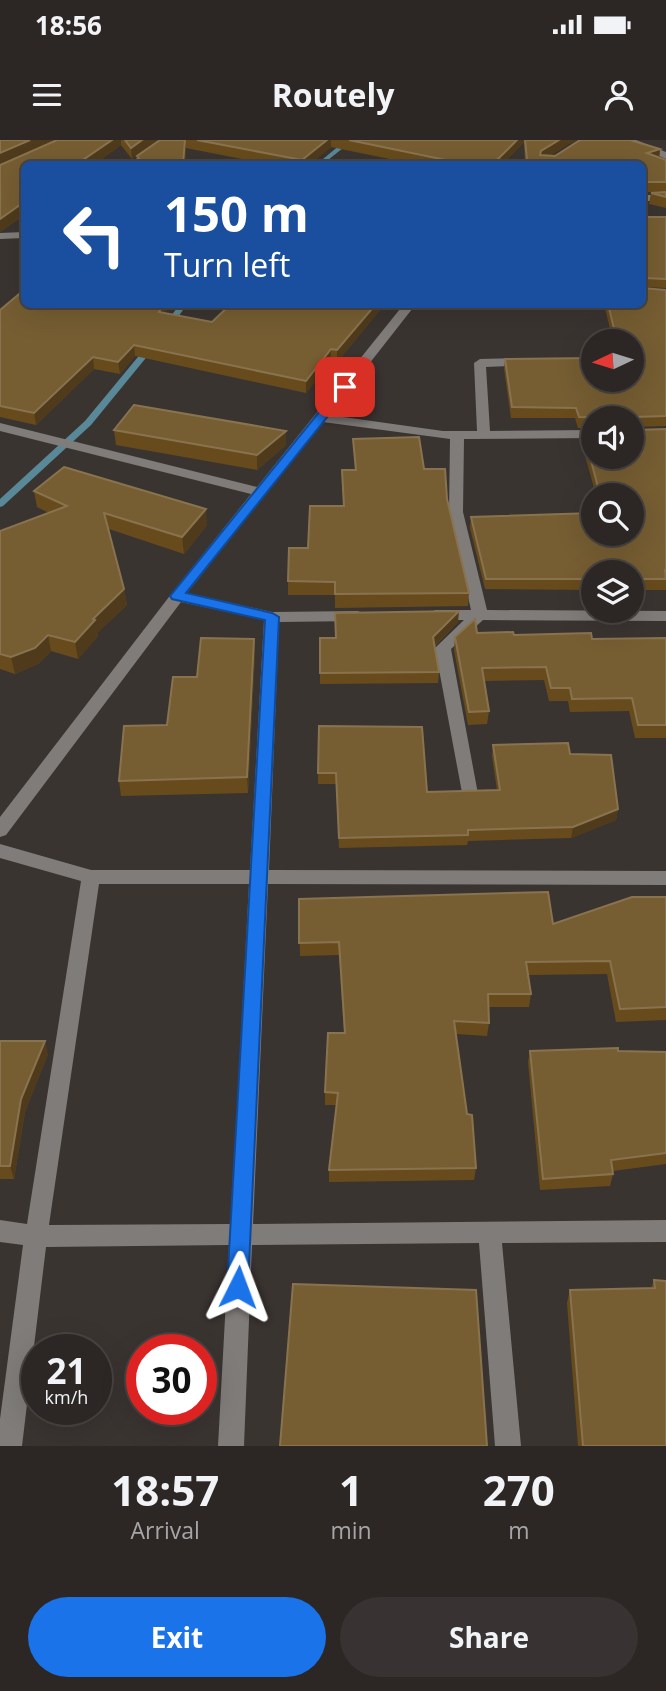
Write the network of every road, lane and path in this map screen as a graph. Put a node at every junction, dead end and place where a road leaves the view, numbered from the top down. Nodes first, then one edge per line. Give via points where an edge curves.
1 (167, 140) edge
2 (628, 140) edge
3 (666, 156) edge
4 (138, 161) edge
5 (646, 198) edge
6 (666, 198) edge
7 (21, 235) edge
8 (0, 236) edge
9 (408, 308) edge
10 (543, 362) edge
11 (319, 418) junction
12 (0, 426) edge
13 (485, 434) junction
14 (581, 434) edge
15 (457, 435) junction
16 (260, 492) junction
17 (177, 596) junction
18 (480, 614) junction
19 (425, 615) edge
20 (369, 616) edge
21 (666, 616) edge
22 (272, 617) junction
23 (469, 794) edge
24 (0, 830) edge
25 (0, 851) edge
26 (91, 877) junction
27 (261, 877) junction
28 (666, 878) edge
29 (0, 1231) edge
30 (666, 1231) edge
31 (490, 1233) junction
32 (240, 1234) junction
33 (36, 1236) junction
34 (9, 1446) edge
35 (231, 1446) edge
36 (508, 1446) edge

1 - 4 street
2 - 3 street
5 - 6 street
7 - 8 street
9 - 11 street
10 - 13 street via 480,363
11 - 15 street
11 - 16 street
12 - 16 street
13 - 14 street
13 - 15 street
15 - 18 street via 456,512
16 - 17 street
17 - 22 street
17 - 24 street
18 - 19 street
18 - 21 street
18 - 23 street via 443,649
20 - 22 street
22 - 27 street
25 - 26 street
26 - 27 street
26 - 33 street
27 - 28 street
27 - 32 street
29 - 33 street
30 - 31 street
31 - 32 street
31 - 36 street
32 - 33 street
32 - 35 street
33 - 34 street

